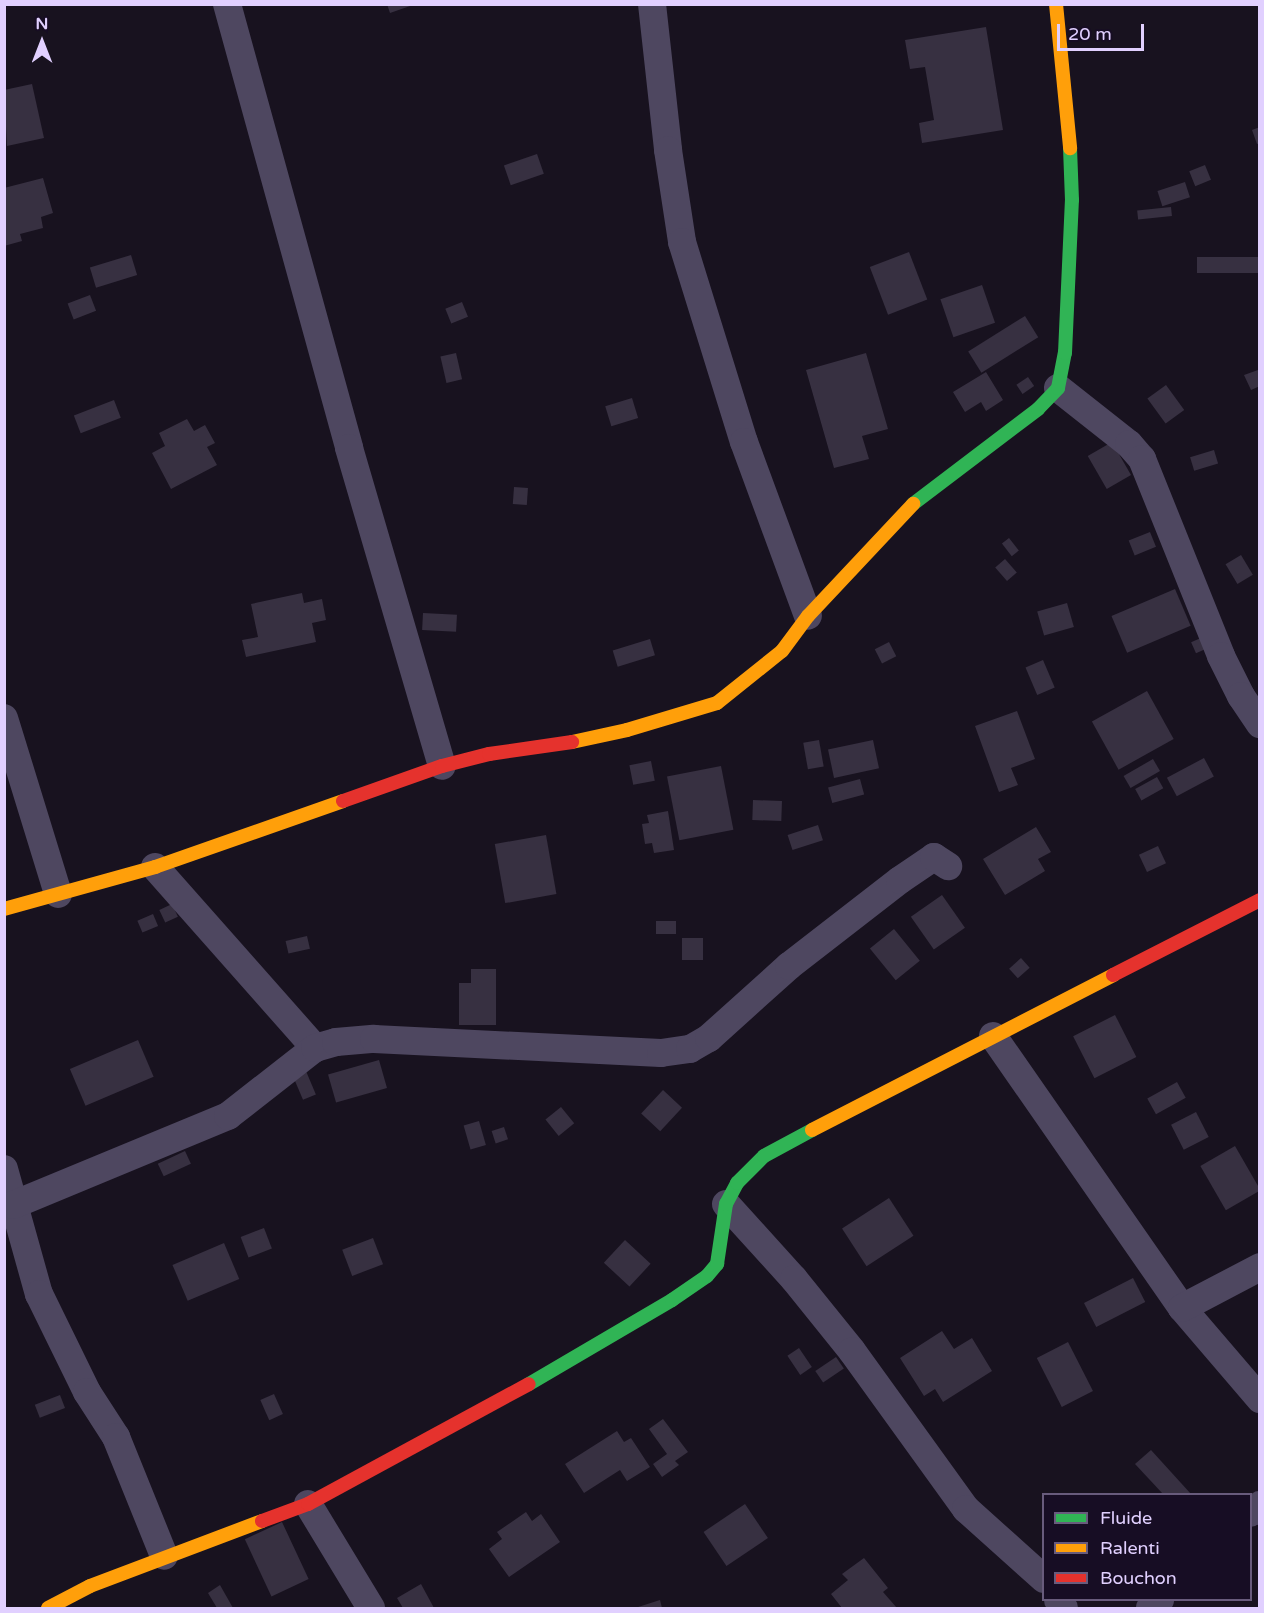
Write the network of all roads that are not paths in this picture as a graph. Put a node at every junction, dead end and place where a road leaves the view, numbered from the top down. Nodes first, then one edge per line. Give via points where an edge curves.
1 (227, 4) edge
2 (652, 4) edge
3 (1056, 4) edge
4 (1058, 388) junction
5 (808, 616) junction
6 (4, 718) edge
7 (1260, 724) edge
8 (442, 766) junction
9 (948, 866) dead end
10 (155, 867) junction
11 (58, 894) junction
12 (1260, 900) edge
13 (4, 909) edge
14 (993, 1036) junction
15 (315, 1048) junction
16 (4, 1169) edge
17 (726, 1204) junction
18 (13, 1205) junction
19 (1260, 1267) edge
20 (1182, 1308) junction
21 (1260, 1399) edge
22 (308, 1504) junction
23 (164, 1556) junction
24 (1042, 1577) edge
25 (48, 1608) edge
26 (371, 1608) edge

1 - 8 street via 349,448
2 - 5 street via 682,242 744,442
3 - 4 street via 1072,200 1065,352
4 - 5 street via 1038,409 912,505
4 - 7 street via 1129,444 1142,459 1221,656
5 - 8 street via 783,651 717,703 627,730
6 - 11 street
8 - 10 street
9 - 15 street via 934,857 900,880 789,966 709,1038 690,1049 661,1053 374,1039
10 - 11 street
10 - 15 street
11 - 13 street
12 - 14 street
14 - 17 street via 777,1148 750,1168
14 - 20 street
15 - 18 street via 228,1116
16 - 18 street
17 - 22 street via 717,1264 689,1289 474,1416
17 - 24 street via 794,1279 852,1352 966,1509
18 - 23 street via 39,1294 87,1392 116,1437
19 - 20 street
20 - 21 street
22 - 23 street
22 - 26 street
23 - 25 street

